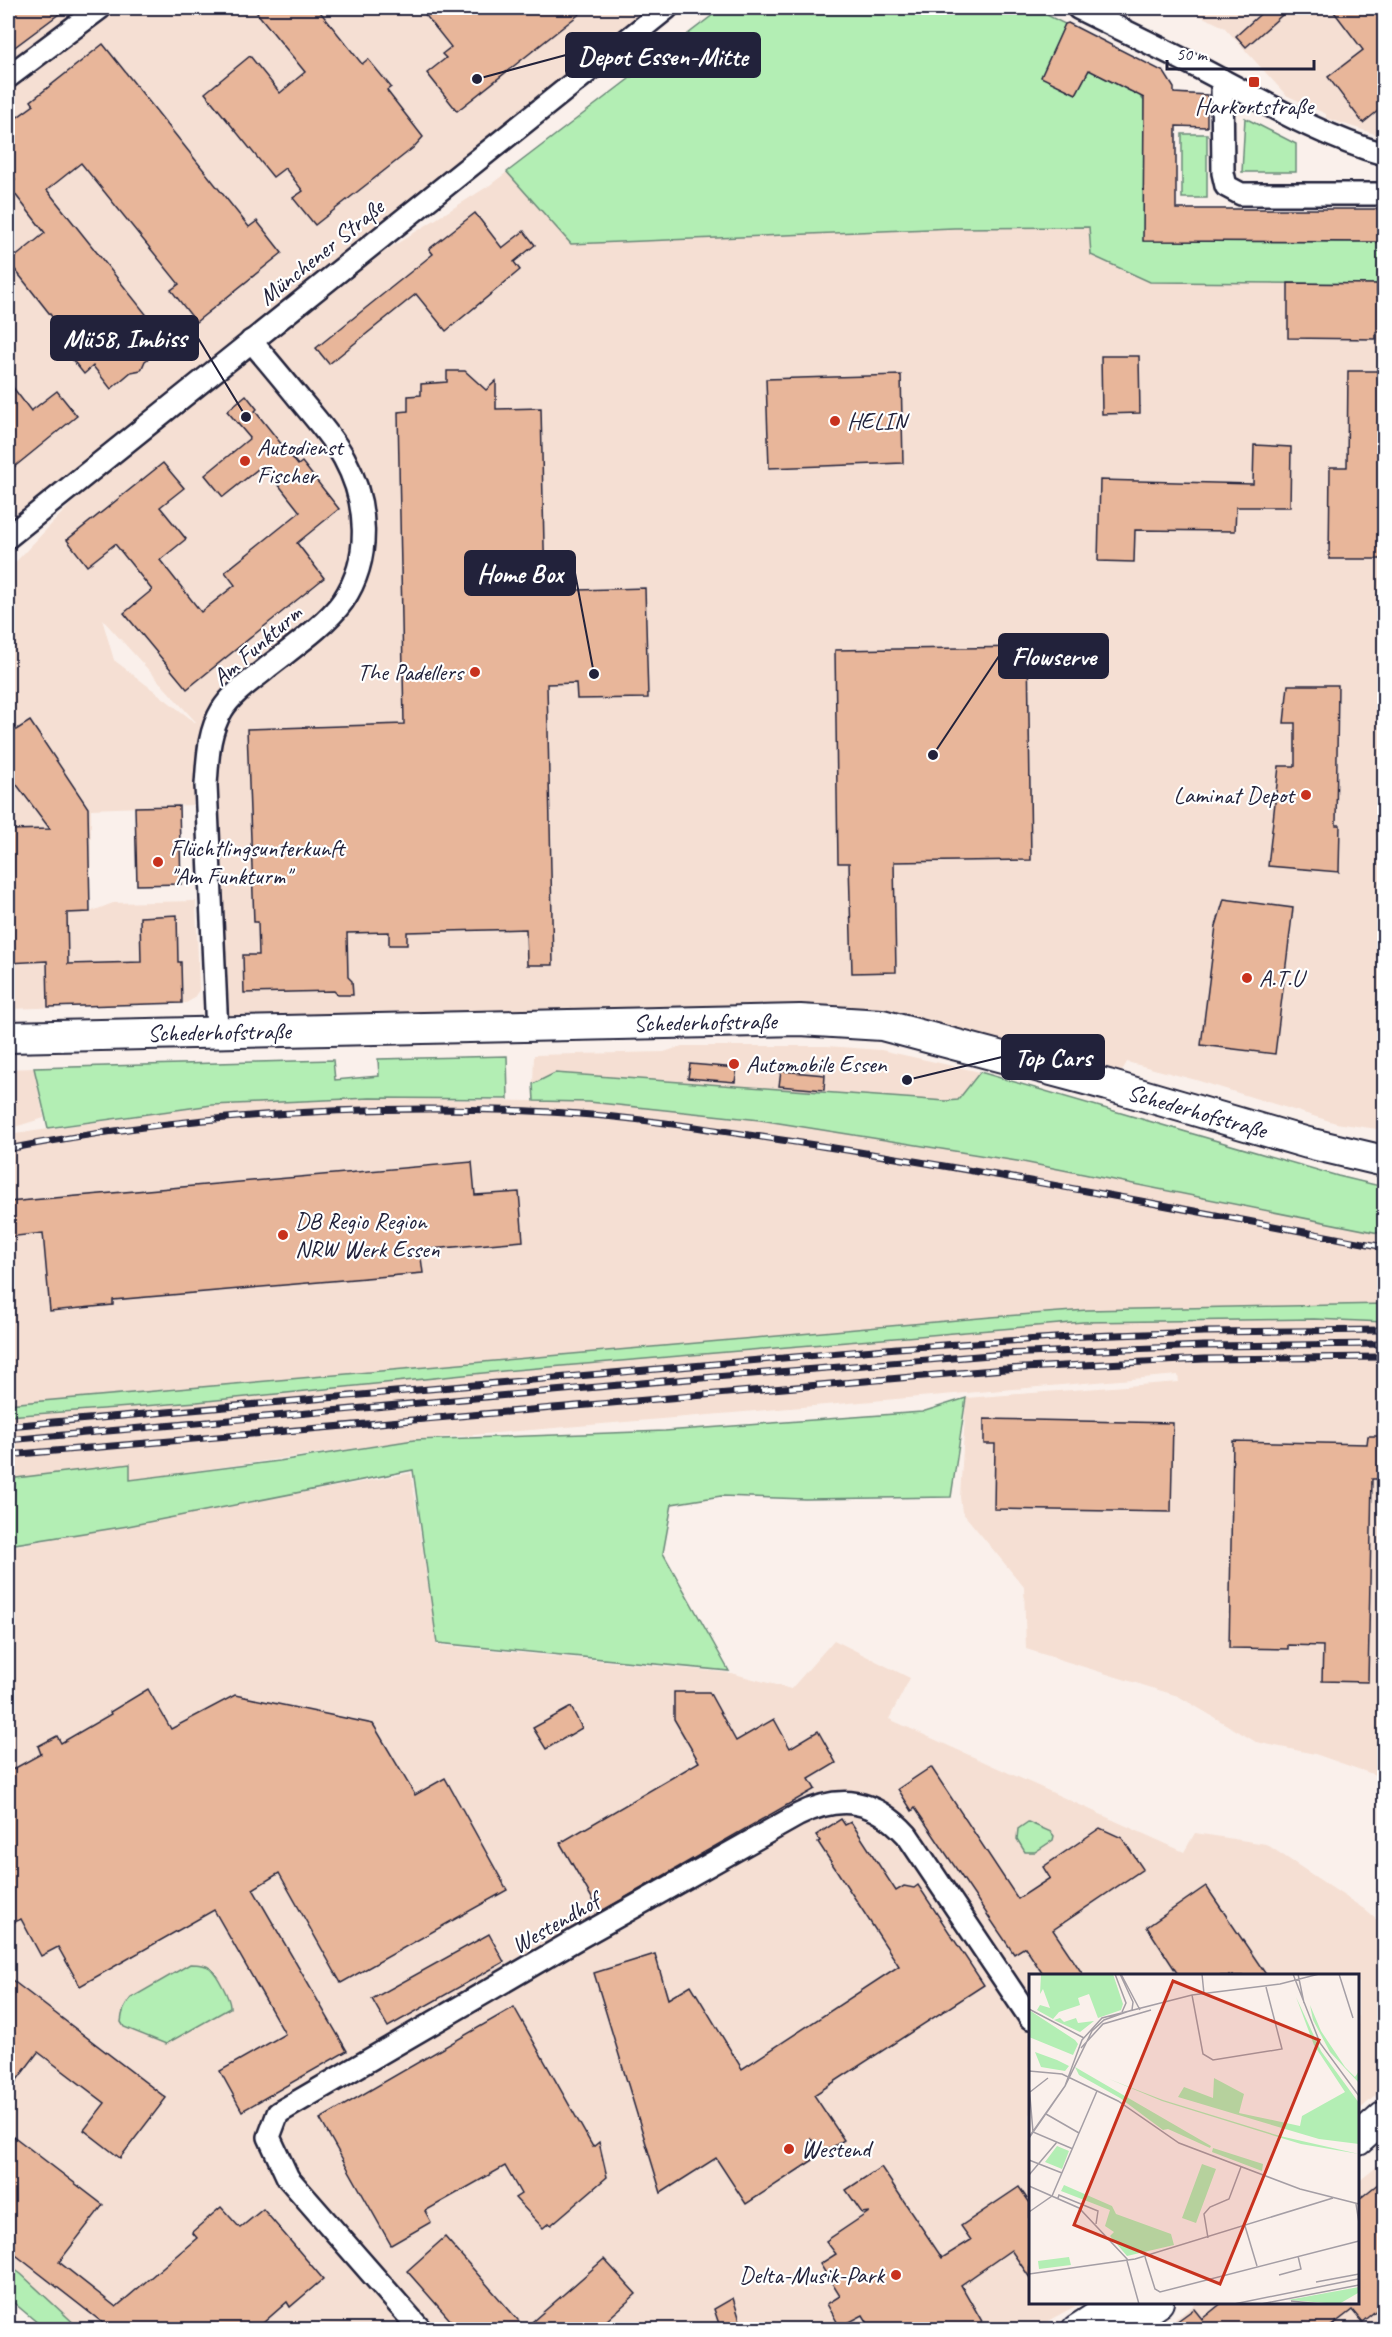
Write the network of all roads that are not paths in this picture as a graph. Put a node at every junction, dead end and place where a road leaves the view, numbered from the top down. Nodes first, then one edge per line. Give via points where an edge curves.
1 (100, 8) edge
2 (667, 8) edge
3 (1078, 8) edge
4 (8, 77) edge
5 (1222, 80) junction
6 (1384, 154) edge
7 (1384, 194) edge
8 (251, 341) junction
9 (8, 537) edge
10 (217, 1032) junction
11 (8, 1037) edge
12 (1384, 1161) edge
13 (1029, 2017) edge
14 (1384, 2117) edge
15 (1384, 2137) edge
16 (1359, 2139) edge
17 (1359, 2158) edge
18 (1118, 2304) edge
19 (1153, 2304) edge
20 (1094, 2328) edge
21 (421, 2330) edge

1 - 4 street
2 - 8 street, Münchener Straße
3 - 5 street
5 - 6 street via 1361,148
5 - 7 street via 1222,173 1226,186 1241,194
8 - 9 street, Münchener Straße
8 - 10 street, Am Funkturm via 344,457 359,491 364,526 360,563 342,603 234,695 213,729 206,784
10 - 11 street, Schederhofstraße
10 - 12 street, Schederhofstraße via 800,1020 882,1025
13 - 21 street, Westendhof via 907,1835 892,1819 868,1806 847,1802 830,1803 798,1815 278,2113 269,2137 288,2178
14 - 16 street
15 - 17 street
18 - 20 street
19 - 20 street

